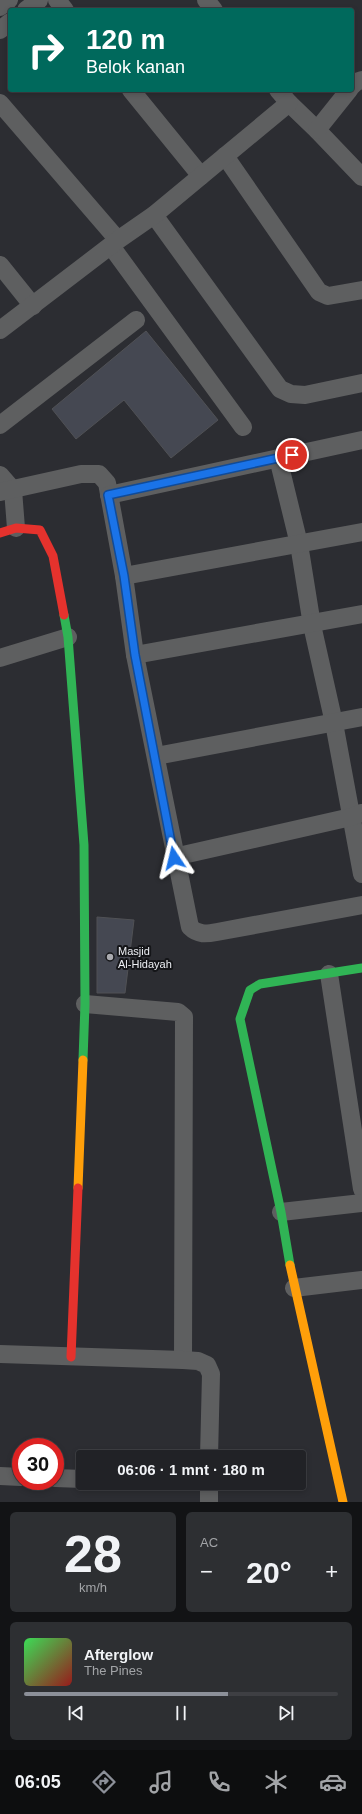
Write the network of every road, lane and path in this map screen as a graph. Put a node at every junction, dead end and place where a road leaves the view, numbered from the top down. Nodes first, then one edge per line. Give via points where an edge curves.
1 (9, 0) edge
2 (39, 0) edge
3 (57, 0) edge
4 (206, 0) edge
5 (0, 7) edge
6 (29, 8) edge
7 (63, 8) edge
8 (212, 8) edge
9 (8, 24) edge
10 (0, 30) edge
11 (133, 92) edge
12 (347, 92) edge
13 (283, 96) edge
14 (0, 103) edge
15 (317, 130) junction
16 (225, 156) junction
17 (201, 176) junction
18 (362, 177) edge
19 (154, 215) junction
20 (114, 243) junction
21 (0, 265) edge
22 (362, 290) edge
23 (32, 306) junction
24 (136, 320) dead end
25 (0, 330) edge
26 (362, 383) edge
27 (0, 425) edge
28 (242, 427) dead end
29 (362, 440) edge
30 (278, 458) junction
31 (0, 475) edge
32 (6, 491) edge
33 (108, 495) junction
34 (8, 530) edge
35 (362, 532) edge
36 (298, 544) junction
37 (124, 576) junction
38 (362, 614) edge
39 (312, 625) junction
40 (68, 637) junction
41 (135, 655) junction
42 (0, 658) edge
43 (362, 718) edge
44 (334, 723) junction
45 (156, 756) junction
46 (357, 814) edge
47 (174, 858) junction
48 (362, 874) edge
49 (362, 905) edge
50 (362, 968) edge
51 (329, 974) junction
52 (85, 1004) junction
53 (362, 1189) edge
54 (362, 1203) edge
55 (281, 1212) junction
56 (362, 1280) edge
57 (294, 1288) junction
58 (0, 1354) edge
59 (71, 1357) junction
60 (183, 1360) junction
61 (210, 1450) edge
62 (0, 1476) edge
63 (12, 1477) edge
64 (64, 1478) edge
65 (76, 1478) edge
66 (209, 1490) edge
67 (209, 1502) edge
68 (343, 1502) edge

1 - 5 street
2 - 6 street
3 - 7 street
4 - 8 street
9 - 10 street
11 - 17 street
12 - 15 street
13 - 15 street
13 - 16 street
14 - 20 street
15 - 18 street
16 - 17 street
16 - 22 street via 319,292 328,296
17 - 19 street
19 - 20 street
19 - 26 street via 280,389 291,394 305,395
20 - 23 street
20 - 28 street
21 - 23 street
23 - 25 street
24 - 27 street
29 - 30 street
30 - 33 street
30 - 36 street
31 - 32 street
32 - 33 street via 81,474 99,474 107,483
32 - 34 street
33 - 37 street
34 - 40 street via 40,530 53,556
35 - 36 street
36 - 37 street
36 - 39 street
37 - 41 street
38 - 39 street
39 - 41 street
39 - 44 street
40 - 42 street
40 - 52 street via 84,845
41 - 45 street
43 - 44 street
44 - 45 street
44 - 46 street
45 - 47 street
46 - 47 street
46 - 48 street
47 - 49 street via 187,921 195,932 217,932
50 - 51 street
51 - 53 street
51 - 55 street via 260,984 250,990 240,1019
52 - 59 street
52 - 60 street via 178,1012 184,1017
54 - 55 street
55 - 57 street
56 - 57 street
57 - 68 street
58 - 59 street
59 - 60 street
60 - 61 street via 207,1364 211,1374
62 - 63 street
64 - 65 street
66 - 67 street

